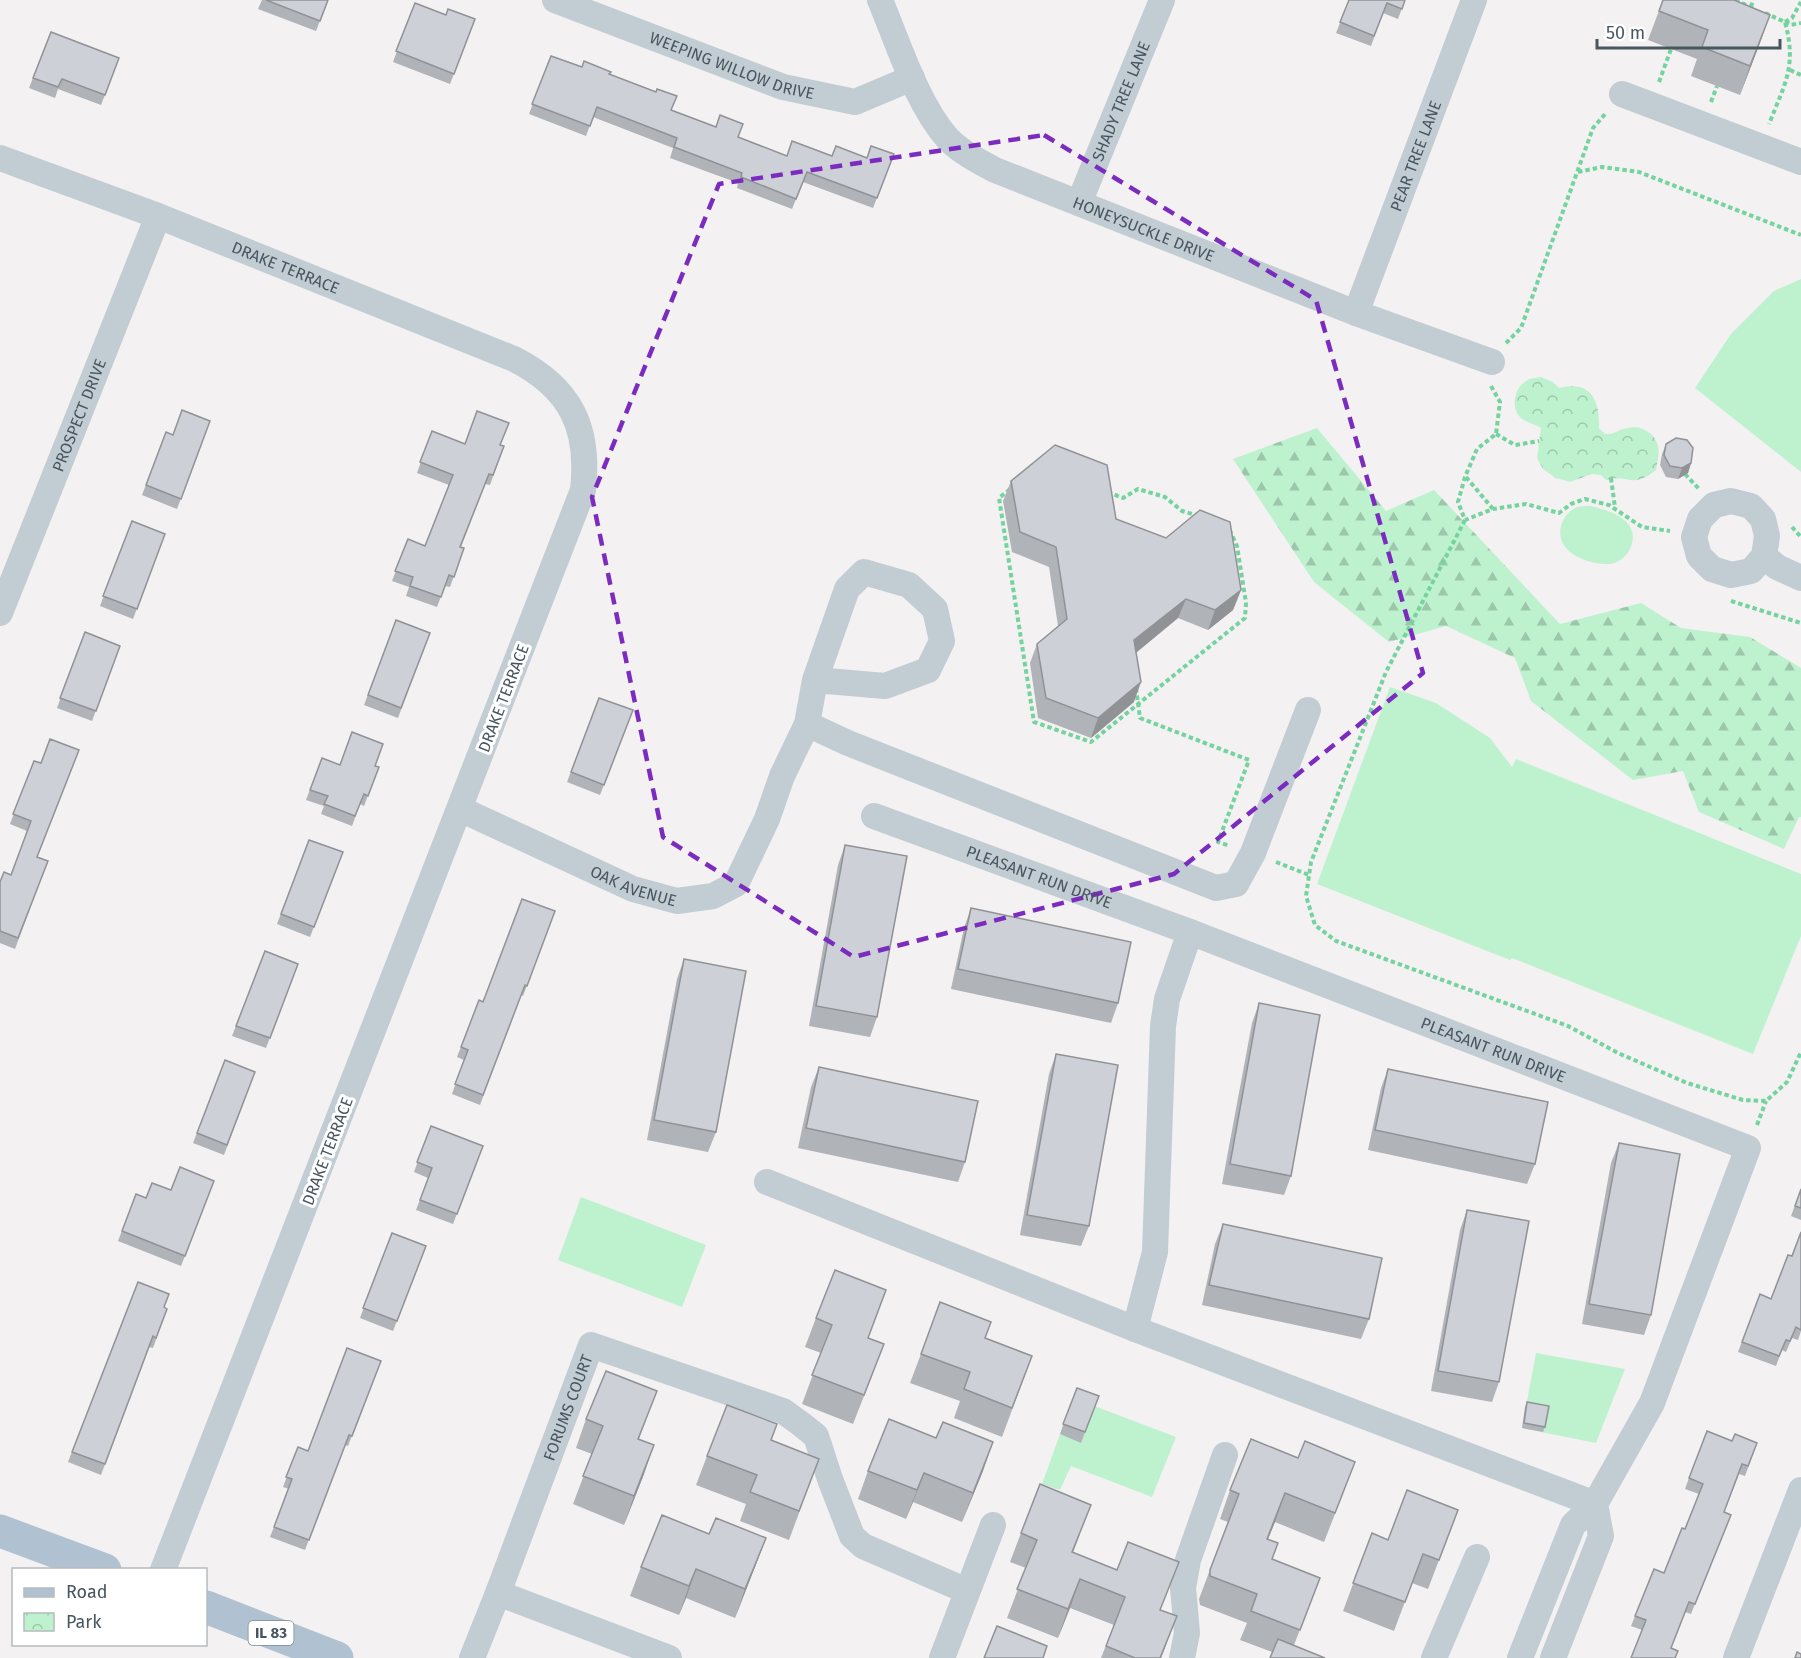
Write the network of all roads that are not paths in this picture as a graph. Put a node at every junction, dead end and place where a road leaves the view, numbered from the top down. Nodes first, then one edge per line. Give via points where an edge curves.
1 (555, 0) edge
2 (880, 0) edge
3 (1162, 0) edge
4 (1474, 0) edge
5 (912, 78) junction
6 (1622, 94) road end
7 (0, 158) edge
8 (1801, 162) edge
9 (1079, 203) junction
10 (158, 216) junction
11 (1356, 313) junction
12 (1492, 362) road end
13 (1764, 556) dead end
14 (1801, 578) edge
15 (0, 612) edge
16 (815, 680) junction
17 (1308, 710) dead end
18 (807, 724) junction
19 (460, 809) junction
20 (874, 816) dead end
21 (1190, 932) junction
22 (767, 1182) dead end
23 (1136, 1329) junction
24 (1225, 1455) dead end
25 (1801, 1490) edge
26 (1595, 1504) junction
27 (993, 1525) dead end
28 (0, 1531) edge
29 (1477, 1557) dead end
30 (102, 1568) edge
31 (163, 1568) edge
32 (968, 1591) junction
33 (498, 1593) junction
34 (207, 1607) edge
35 (338, 1658) edge
36 (472, 1658) edge
37 (669, 1658) edge
38 (942, 1658) edge
39 (1182, 1658) edge
40 (1434, 1658) edge
41 (1520, 1658) edge
42 (1553, 1658) edge
43 (1736, 1658) edge

1 - 5 street, WEEPING WILLOW DRIVE via 783,87 855,102
2 - 5 street, HONEYSUCKLE DRIVE
3 - 9 street, SHADY TREE LANE
4 - 11 street, PEAR TREE LANE
5 - 9 street, HONEYSUCKLE DRIVE via 949,139 972,158
6 - 8 street
7 - 10 street, DRAKE TERRACE
9 - 11 street, HONEYSUCKLE DRIVE
10 - 15 street, PROSPECT DRIVE
10 - 19 street, DRAKE TERRACE via 514,359 551,383 579,422 585,445 583,490
11 - 12 street, HONEYSUCKLE DRIVE
13 - 14 street
16 - 16 street, OAK AVENUE via 885,686 928,670 942,641 934,609 909,585 864,572 847,589
16 - 18 street, OAK AVENUE
17 - 18 street via 1253,852 1236,884 1216,888
18 - 19 street, OAK AVENUE via 736,884 713,896 677,901 633,889
19 - 31 street, DRAKE TERRACE
20 - 21 street, PLEASANT RUN DRIVE
21 - 23 street via 1162,1026 1155,1252
21 - 26 street, PLEASANT RUN DRIVE via 1748,1148 1652,1403
22 - 23 street
23 - 26 street
24 - 39 street via 1188,1560 1183,1588 1187,1634
25 - 43 street
26 - 41 street, PLEASANT RUN DRIVE via 1573,1525
26 - 42 street via 1601,1536
27 - 32 street
28 - 30 main road
29 - 40 street
32 - 33 street, FORUMS COURT via 863,1546 852,1536 816,1436 783,1411 591,1345
32 - 38 street
33 - 36 street, FORUMS COURT
33 - 37 street
34 - 35 main road, IL 83

